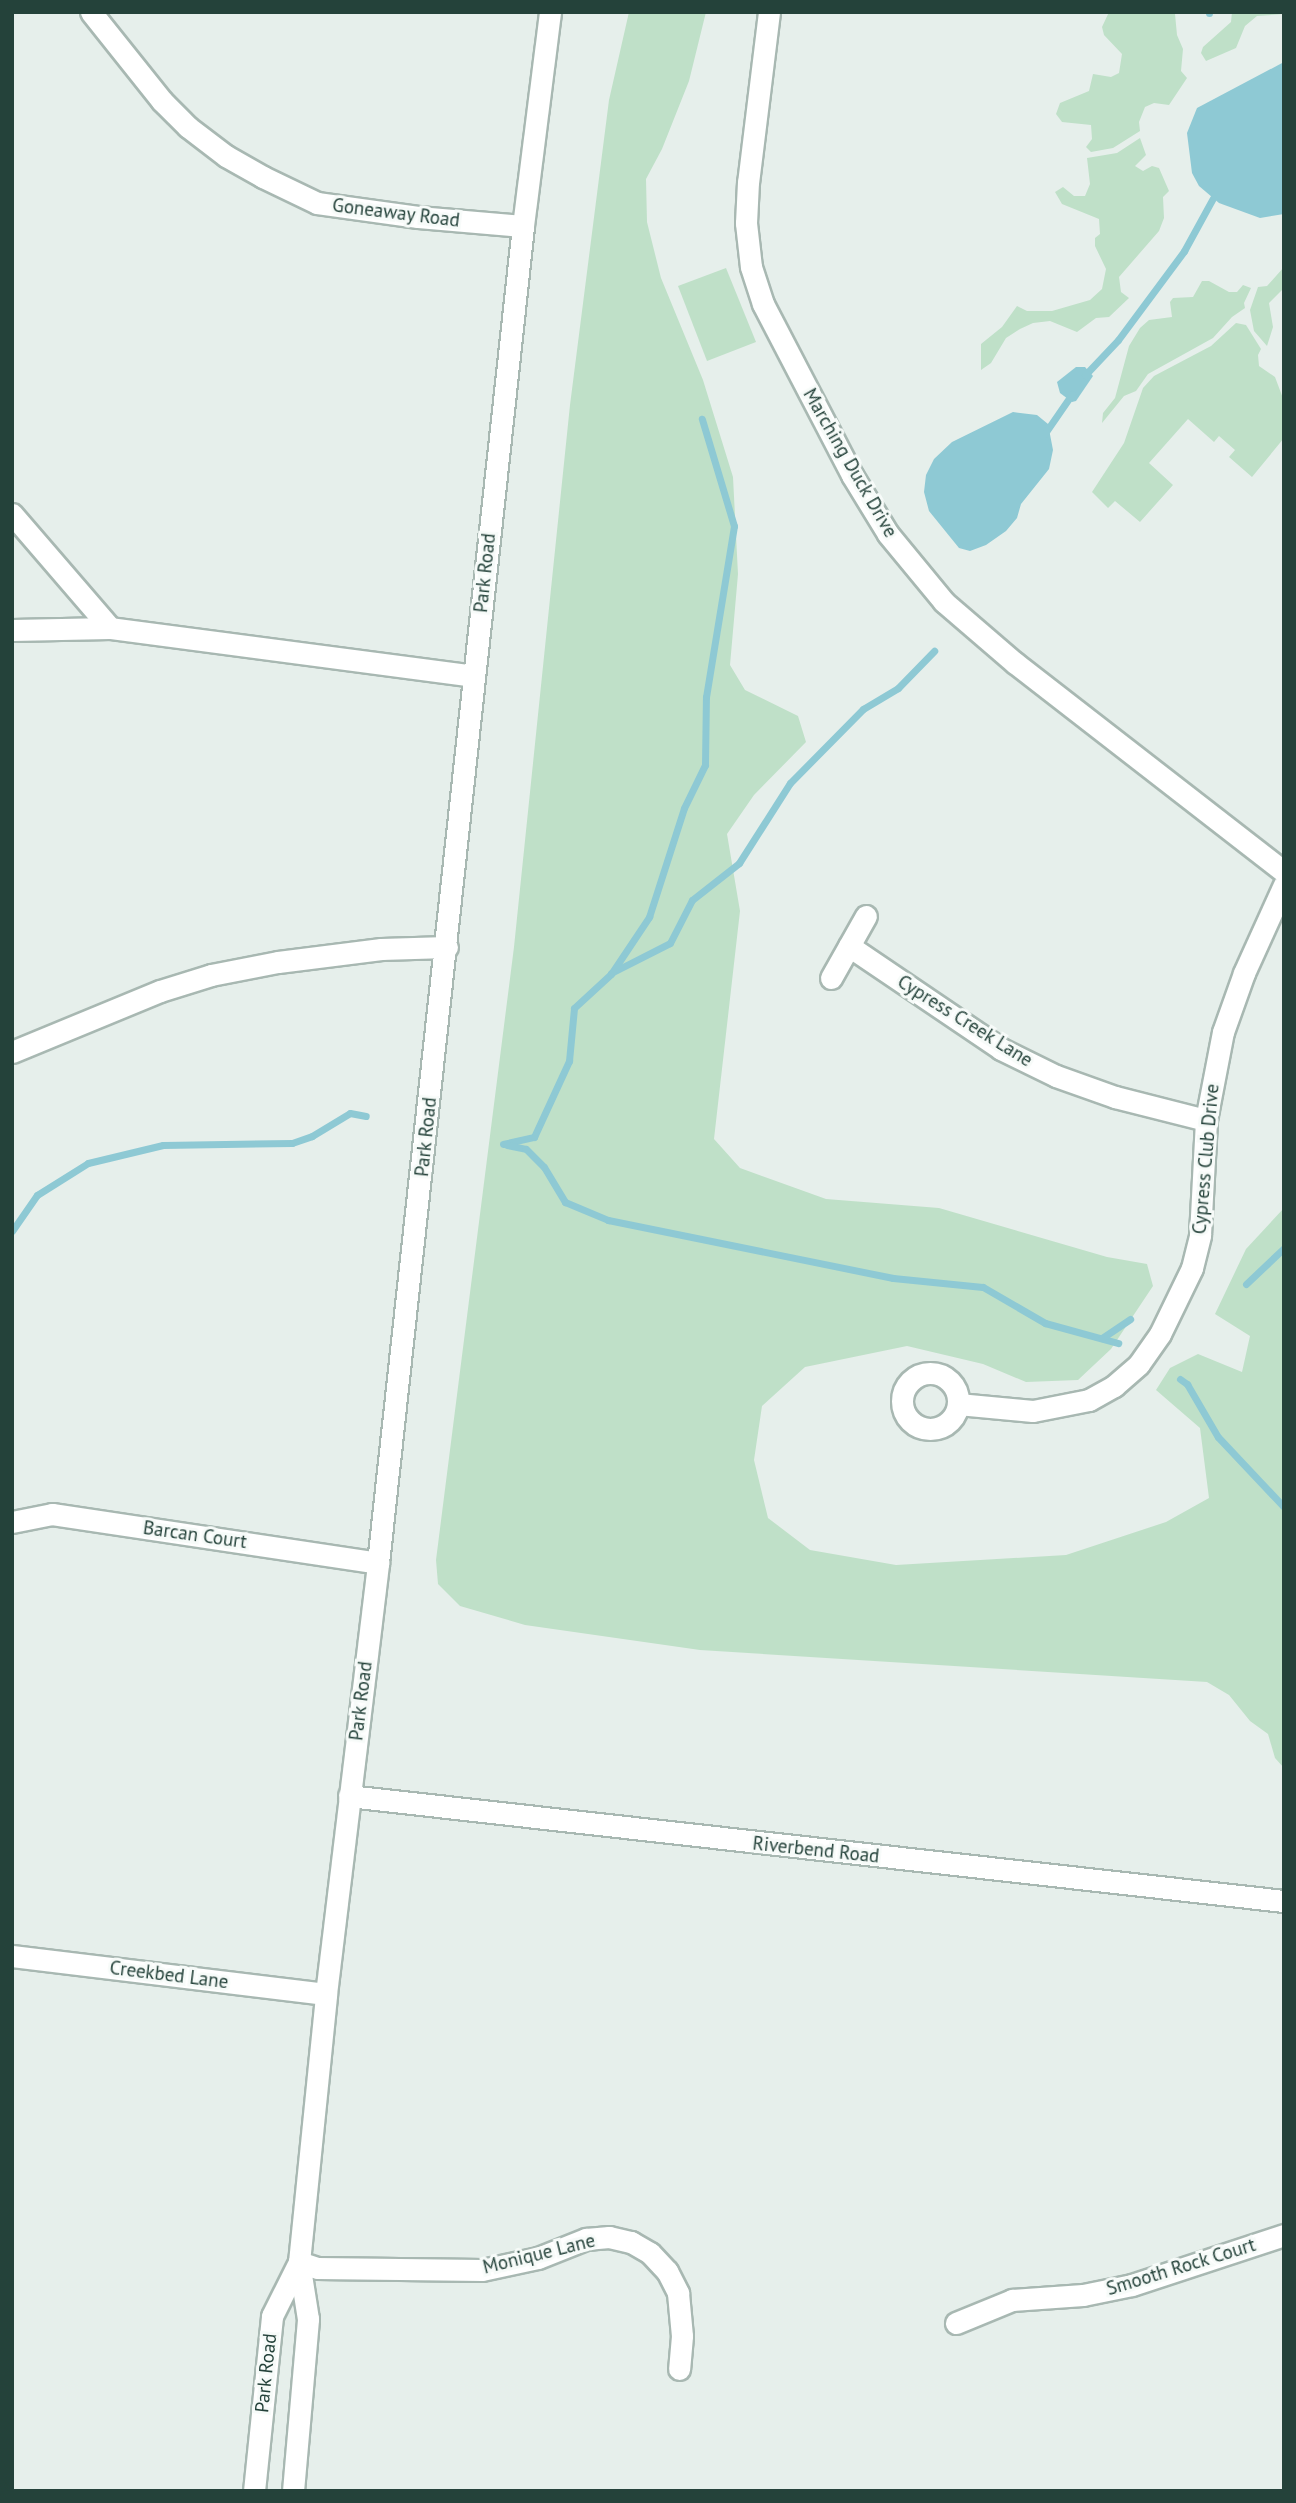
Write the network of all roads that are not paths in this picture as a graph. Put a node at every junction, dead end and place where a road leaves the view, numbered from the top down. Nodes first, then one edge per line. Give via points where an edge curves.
1 (91, 12) edge
2 (550, 12) edge
3 (769, 12) edge
4 (523, 226) junction
5 (12, 514) edge
6 (110, 628) junction
7 (12, 630) edge
8 (474, 676) junction
9 (1284, 872) edge
10 (1284, 885) edge
11 (866, 916) dead end
12 (849, 946) junction
13 (447, 947) junction
14 (831, 978) dead end
15 (12, 1052) edge
16 (1206, 1120) junction
17 (958, 1404) dead end
18 (12, 1522) edge
19 (378, 1563) junction
20 (349, 1796) junction
21 (1284, 1901) edge
22 (12, 1956) edge
23 (326, 1994) junction
24 (1284, 2235) edge
25 (299, 2262) junction
26 (956, 2323) dead end
27 (678, 2368) dead end
28 (254, 2491) edge
29 (293, 2491) edge

1 - 4 street, Goneaway Road via 188,127 263,177 317,203
2 - 4 street, Park Road
3 - 9 street, Marching Duck Drive via 748,182 751,267 763,304 881,522 944,602 1015,663
4 - 8 street, Park Road
5 - 6 street
6 - 7 street
6 - 8 street
8 - 13 street, Park Road
10 - 16 street, Cypress Club Drive via 1223,1032
11 - 12 street
12 - 14 street
12 - 16 street, Cypress Creek Lane via 1001,1049 1056,1076 1115,1097
13 - 15 street via 381,949 211,975
13 - 19 street, Park Road
16 - 17 street, Cypress Club Drive via 1200,1235 1192,1268 1160,1334 1139,1364 1106,1391 1063,1407 1033,1411
18 - 19 street, Barcan Court via 52,1514
19 - 20 street, Park Road
20 - 21 street, Riverbend Road
20 - 23 street, Park Road
22 - 23 street, Creekbed Lane
23 - 25 street, Park Road
24 - 26 street, Smooth Rock Court via 1132,2285 1083,2295 1012,2300
25 - 27 street, Monique Lane via 317,2268 481,2270 538,2258 586,2239 609,2237 631,2242 667,2271 678,2292 682,2336
25 - 28 street, Park Road via 272,2316
25 - 29 street, Park Road via 308,2319

